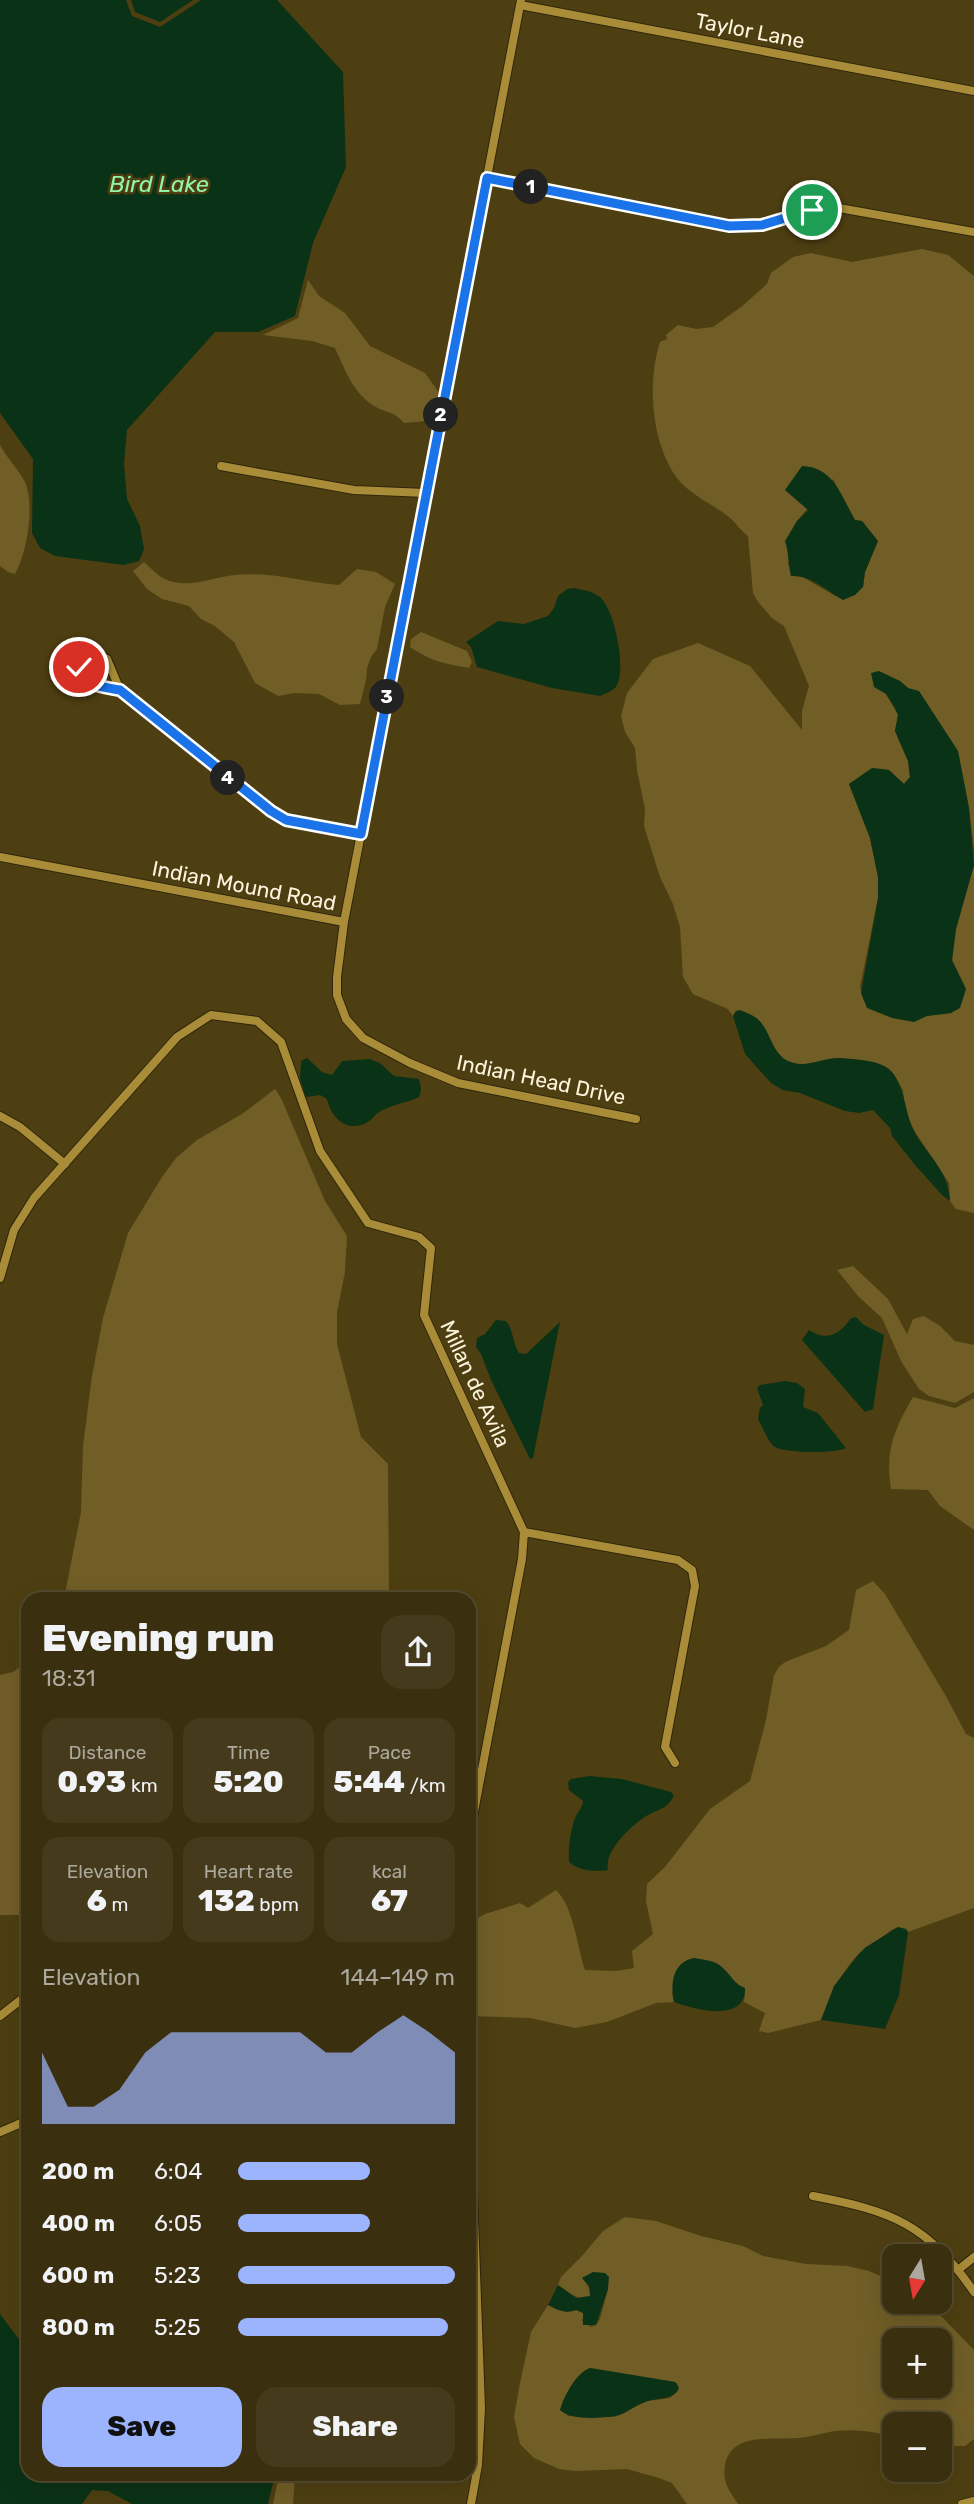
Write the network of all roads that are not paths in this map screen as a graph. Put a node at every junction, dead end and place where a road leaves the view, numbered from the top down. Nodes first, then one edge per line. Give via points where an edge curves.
1 (520, 2) edge
2 (974, 91) edge
3 (487, 178) junction
4 (974, 232) edge
5 (221, 466) dead end
6 (426, 494) junction
7 (120, 690) junction
8 (361, 834) junction
9 (0, 857) edge
10 (344, 922) junction
11 (0, 1116) edge
12 (636, 1119) dead end
13 (65, 1164) junction
14 (0, 1278) edge
15 (524, 1532) junction
16 (675, 1763) dead end
17 (476, 1802) edge
18 (21, 2000) edge
19 (0, 2016) edge
20 (21, 2123) edge
21 (0, 2132) edge
22 (813, 2196) dead end
23 (974, 2257) edge
24 (958, 2270) junction
25 (476, 2273) edge
26 (974, 2292) edge
27 (476, 2476) edge
28 (475, 2481) edge
29 (974, 2501) edge
30 (471, 2504) edge
31 (962, 2504) edge

1 - 2 street, Taylor Lane
1 - 3 street, Indian Mound Road
3 - 4 street via 729,226 762,225 812,210 839,208
3 - 6 street, Indian Mound Road
5 - 6 street via 354,490
6 - 8 street, Indian Mound Road
7 - 7 street via 107,659 95,653 84,656 79,667 82,676 97,686
7 - 8 street via 286,820
8 - 10 street, Indian Mound Road
9 - 10 street, Indian Mound Road
10 - 12 street, Indian Head Drive via 337,995 346,1019 363,1038 458,1083
11 - 13 street
13 - 14 street, Millan de Avila via 34,1198 14,1230
13 - 15 street, Millan de Avila via 177,1037 211,1016 257,1021 281,1042 320,1151 368,1223 419,1237 431,1248 424,1315
15 - 16 street via 678,1560 692,1570 695,1586 665,1747
15 - 17 street, Millan de Avila via 523,1559
18 - 19 street
20 - 21 street
22 - 24 street via 864,2206 898,2219 931,2241
23 - 24 street
24 - 26 street
25 - 27 street via 481,2408
28 - 30 street
29 - 31 street

